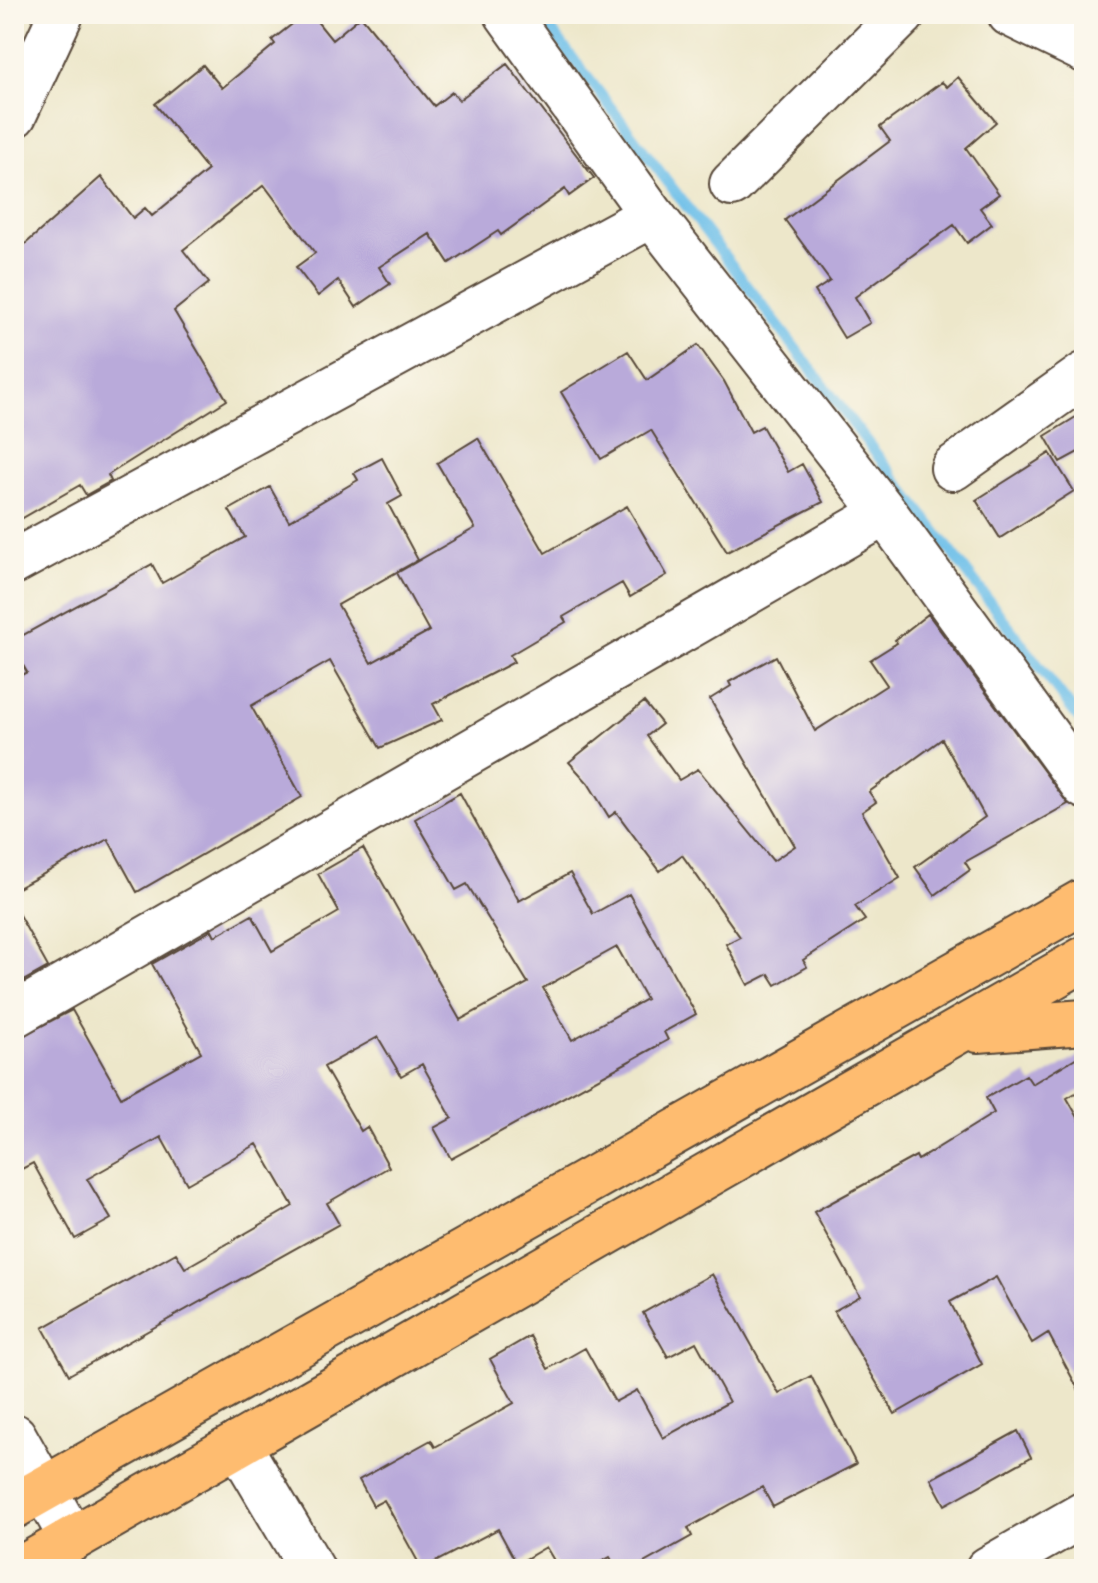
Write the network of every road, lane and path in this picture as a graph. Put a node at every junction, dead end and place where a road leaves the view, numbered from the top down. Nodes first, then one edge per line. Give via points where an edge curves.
1 (61, 14) edge
2 (507, 14) edge
3 (903, 14) edge
4 (1010, 14) edge
5 (1065, 32) edge
6 (14, 115) edge
7 (732, 184) dead end
8 (652, 215) junction
9 (1084, 375) edge
10 (953, 468) dead end
11 (885, 513) junction
12 (14, 562) edge
13 (1084, 786) edge
14 (1084, 901) edge
15 (1084, 959) edge
16 (14, 1015) edge
17 (1084, 1022) edge
18 (960, 1032) junction
19 (14, 1436) edge
20 (238, 1444) junction
21 (29, 1497) edge
22 (1084, 1514) edge
23 (72, 1539) junction
24 (20, 1569) edge
25 (312, 1569) edge
26 (988, 1569) edge

1 - 6 street
2 - 8 street
3 - 7 street
4 - 5 street
8 - 11 street
8 - 12 street
9 - 10 street
11 - 13 street
11 - 16 street
14 - 21 main road
15 - 18 main road
17 - 18 main road
18 - 20 main road
19 - 21 street
20 - 23 main road
20 - 25 street
21 - 23 street
22 - 26 street
23 - 24 main road

